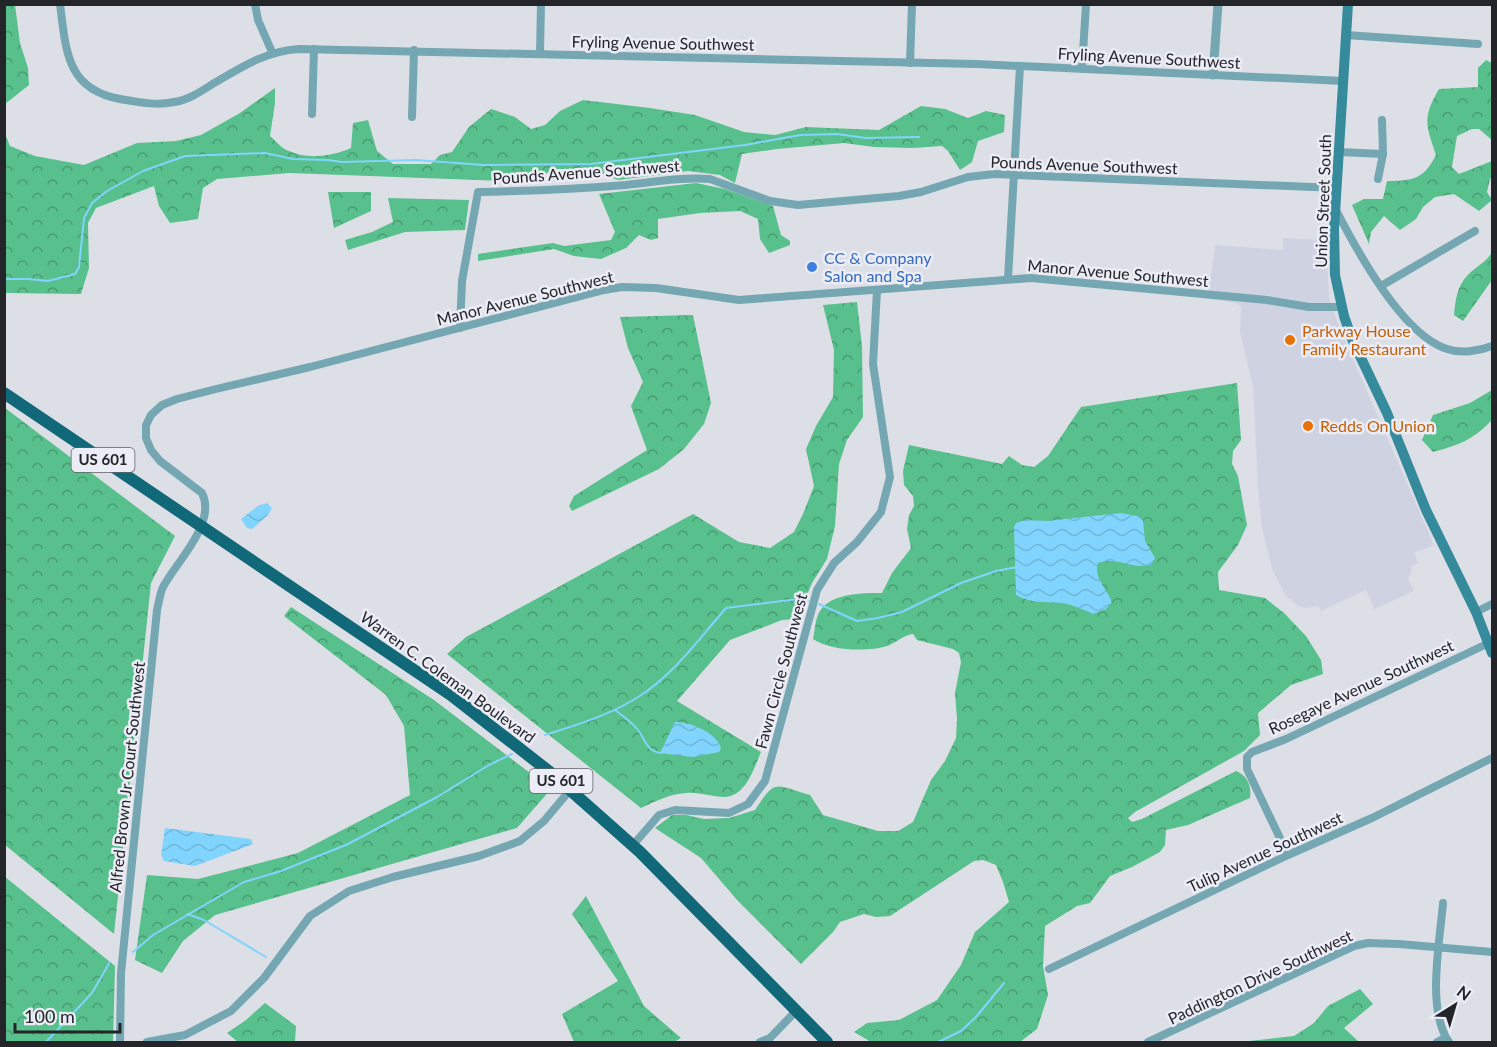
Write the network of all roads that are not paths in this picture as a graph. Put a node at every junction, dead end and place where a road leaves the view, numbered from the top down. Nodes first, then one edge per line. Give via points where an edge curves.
1 (60, 4) edge
2 (255, 4) edge
3 (541, 4) edge
4 (912, 4) edge
5 (1086, 4) edge
6 (1218, 4) edge
7 (1348, 4) edge
8 (1346, 35) junction
9 (1478, 44) dead end
10 (314, 49) junction
11 (414, 50) junction
12 (272, 52) junction
13 (540, 53) junction
14 (910, 63) junction
15 (1020, 66) junction
16 (1082, 69) junction
17 (1212, 75) junction
18 (1343, 81) junction
19 (312, 114) dead end
20 (412, 117) dead end
21 (1383, 120) dead end
22 (1339, 152) junction
23 (1383, 154) junction
24 (1013, 174) junction
25 (1378, 180) dead end
26 (1336, 188) junction
27 (1335, 209) junction
28 (1475, 231) dead end
29 (1008, 279) junction
30 (1381, 286) junction
31 (877, 290) junction
32 (1342, 307) junction
33 (460, 328) junction
34 (1492, 346) edge
35 (4, 393) edge
36 (202, 526) junction
37 (1492, 604) edge
38 (1476, 612) junction
39 (1491, 648) edge
40 (1492, 758) edge
41 (571, 789) junction
42 (633, 845) junction
43 (1288, 855) junction
44 (1443, 903) dead end
45 (1440, 948) junction
46 (1492, 952) edge
47 (1049, 969) dead end
48 (796, 1011) junction
49 (1447, 1040) edge
50 (120, 1042) edge
51 (147, 1042) edge
52 (760, 1042) edge
53 (827, 1042) edge
54 (1148, 1042) edge
55 (1437, 1042) edge

1 - 12 street, Fryling Avenue Southwest via 68,56 75,74 96,93 111,97 157,104 175,102
2 - 12 street
3 - 13 street
4 - 14 street
5 - 16 street
6 - 17 street
7 - 8 main road, Union Street South
8 - 9 street
8 - 18 main road, Union Street South
10 - 11 street, Fryling Avenue Southwest
10 - 12 street, Fryling Avenue Southwest
10 - 19 street
11 - 13 street, Fryling Avenue Southwest
11 - 20 street
13 - 14 street, Fryling Avenue Southwest
14 - 15 street, Fryling Avenue Southwest
15 - 16 street, Fryling Avenue Southwest
15 - 24 street
16 - 17 street, Fryling Avenue Southwest
17 - 18 street, Fryling Avenue Southwest
18 - 22 main road, Union Street South
21 - 23 street
22 - 23 street
22 - 26 main road, Union Street South
23 - 25 street
24 - 26 street, Pounds Avenue Southwest
24 - 29 street
24 - 33 street, Pounds Avenue Southwest via 980,174 899,196 818,204 770,201 710,179 478,192 462,281
26 - 27 main road, Union Street South
27 - 30 street
27 - 32 main road, Union Street South via 1334,259
28 - 30 street
29 - 31 street, Manor Avenue Southwest
29 - 32 street, Manor Avenue Southwest via 1067,280 1267,300 1309,308
30 - 34 street via 1405,317 1435,344 1454,351
31 - 33 street, Manor Avenue Southwest via 739,300 622,287
31 - 42 street, Fawn Circle Southwest via 873,364 890,477 881,512 834,563 817,590 765,781 748,804 729,813 675,810 659,814
32 - 38 main road, Union Street South via 1426,510
33 - 36 street, Manor Avenue Southwest via 177,399 154,411 146,431 151,450 202,493
35 - 36 highway, Warren C. Coleman Boulevard / US 601
36 - 41 highway, Warren C. Coleman Boulevard / US 601 via 451,695
36 - 50 street, Alfred Brown Jr Court Southwest via 162,589 157,610 121,973
37 - 38 street
38 - 39 main road, Union Street South
39 - 43 street, Rosegaye Avenue Southwest via 1247,757 1247,769
40 - 43 street, Tulip Avenue Southwest
41 - 42 highway, Warren C. Coleman Boulevard / US 601
41 - 51 street via 520,841 349,891 310,916 264,978 231,1011 185,1035
42 - 48 highway, Warren C. Coleman Boulevard / US 601
43 - 47 street, Tulip Avenue Southwest
44 - 45 street
45 - 46 street, Paddington Drive Southwest
45 - 49 street via 1435,998
45 - 54 street, Paddington Drive Southwest via 1389,943 1354,946
48 - 52 street via 770,1038
48 - 53 highway, Warren C. Coleman Boulevard / US 601
49 - 55 street

